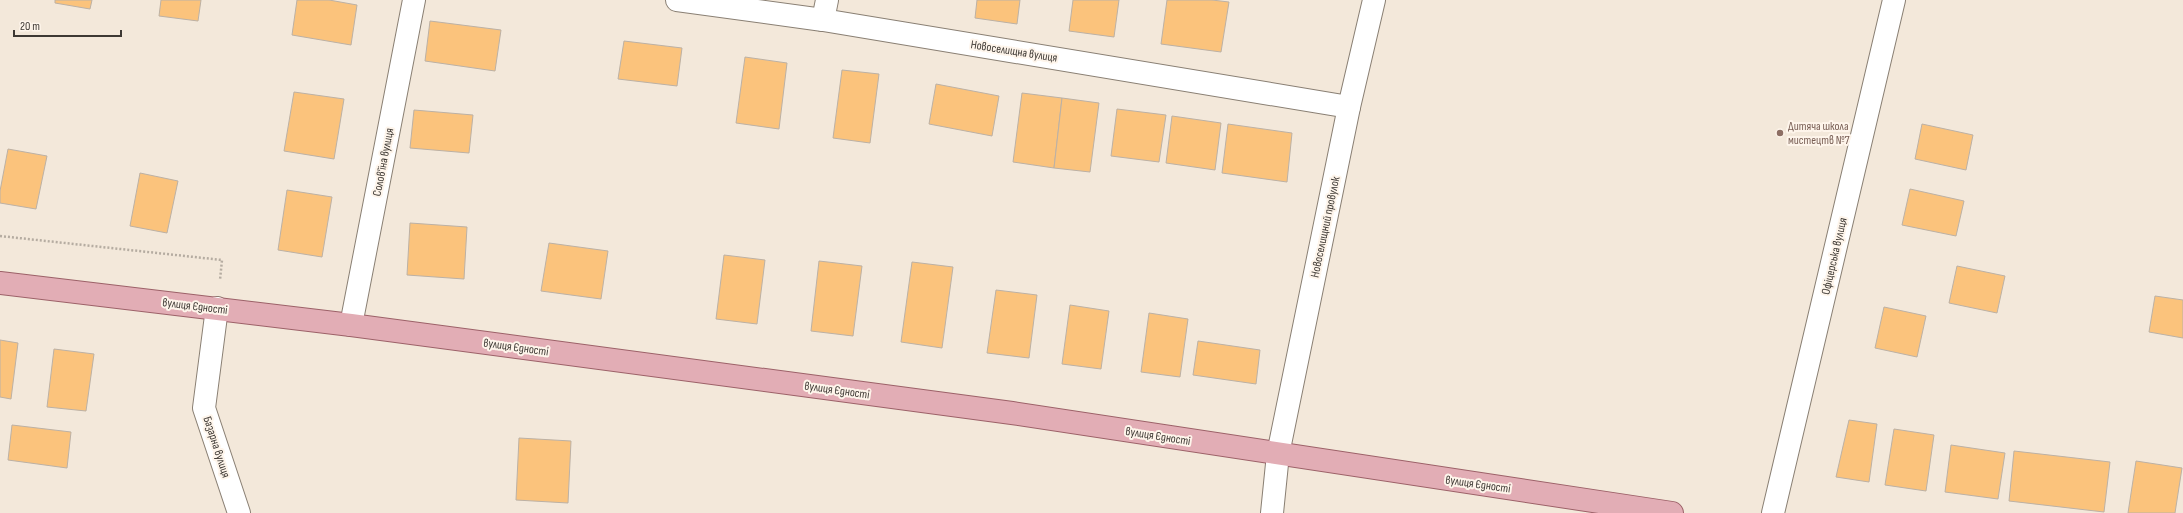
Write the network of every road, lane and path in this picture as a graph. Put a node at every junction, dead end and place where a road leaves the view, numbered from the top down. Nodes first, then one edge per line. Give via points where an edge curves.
1 (414, 0) edge
2 (677, 0) edge
3 (1374, 0) edge
4 (1894, 0) edge
5 (825, 10) edge
6 (1349, 107) junction
7 (0, 236) edge
8 (0, 283) edge
9 (217, 308) junction
10 (351, 325) junction
11 (1278, 454) junction
12 (239, 513) edge
13 (1272, 513) edge
14 (1672, 513) edge
15 (1773, 513) edge

1 - 10 street, Солов'їна вулиця
2 - 5 street, Новоселищна вулиця
3 - 6 street, Новоселищний провулок
4 - 15 street, Офіцерська вулиця
5 - 6 street, Новоселищна вулиця
6 - 11 street, Новоселищний провулок
7 - 9 path via 222,260
8 - 9 main road, вулиця Єдності
9 - 10 main road, вулиця Єдності
9 - 12 street, Базарна вулиця via 204,408
10 - 11 main road, вулиця Єдності via 1004,412
11 - 13 street, Новоселищний провулок
11 - 14 main road, вулиця Єдності

